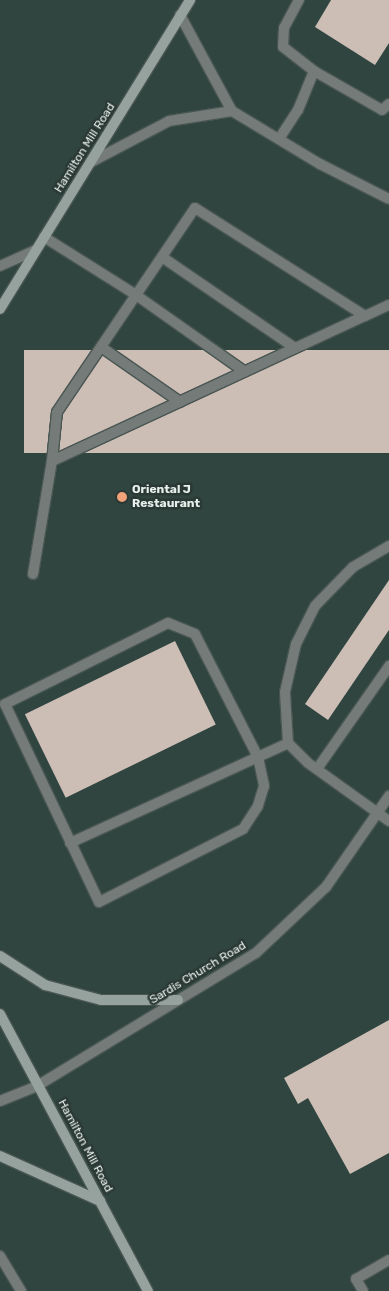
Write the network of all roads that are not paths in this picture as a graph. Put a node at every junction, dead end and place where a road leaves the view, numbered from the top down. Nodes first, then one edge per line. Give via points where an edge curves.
1 (190, 0) edge
2 (300, 0) edge
3 (180, 15) junction
4 (314, 71) junction
5 (389, 104) edge
6 (232, 111) junction
7 (279, 139) junction
8 (91, 162) junction
9 (389, 199) edge
10 (44, 237) junction
11 (36, 250) junction
12 (162, 257) junction
13 (0, 266) edge
14 (136, 296) junction
15 (389, 305) edge
16 (0, 309) edge
17 (366, 316) junction
18 (101, 347) junction
19 (295, 348) junction
20 (245, 372) junction
21 (180, 402) junction
22 (52, 461) junction
23 (389, 546) edge
24 (33, 574) dead end
25 (389, 666) edge
26 (288, 743) junction
27 (258, 757) junction
28 (317, 769) junction
29 (389, 796) edge
30 (377, 813) junction
31 (389, 822) edge
32 (70, 844) junction
33 (0, 956) edge
34 (178, 1000) junction
35 (0, 1014) edge
36 (38, 1086) junction
37 (0, 1101) edge
38 (0, 1156) edge
39 (100, 1201) junction
40 (0, 1256) edge
41 (389, 1260) edge
42 (21, 1291) edge
43 (148, 1291) edge
44 (363, 1291) edge

1 - 3 main road, Hamilton Mill Road
2 - 4 street via 284,28 283,47
3 - 6 street
3 - 8 main road, Hamilton Mill Road
4 - 5 street via 382,110
4 - 7 street via 298,110
6 - 7 street
6 - 8 street via 169,121
7 - 9 street
8 - 10 main road, Hamilton Mill Road
10 - 11 main road, Hamilton Mill Road
10 - 14 street
11 - 13 street
11 - 16 main road, Hamilton Mill Road
12 - 14 street
12 - 17 street via 195,208
12 - 19 street
14 - 18 street
14 - 20 street
15 - 17 street
17 - 19 street
18 - 21 street
18 - 22 street via 57,412
19 - 20 street
20 - 21 street
21 - 22 street
22 - 24 street
23 - 26 street via 353,568 315,606 296,644 285,692
25 - 28 street
26 - 27 street
26 - 28 street
27 - 32 street
27 - 32 street via 264,786 258,806 243,829 99,902
27 - 32 street via 195,634 168,623 6,704
28 - 30 street
29 - 30 street, Sardis Church Road
30 - 31 street
30 - 34 street, Sardis Church Road via 326,887 256,953
33 - 34 main road via 45,985 101,1000
34 - 36 street, Sardis Church Road
35 - 36 main road, Hamilton Mill Road
36 - 37 street, Sardis Church Road
36 - 39 main road, Hamilton Mill Road
38 - 39 main road
39 - 43 main road, Hamilton Mill Road
40 - 42 street
41 - 44 street via 356,1279

